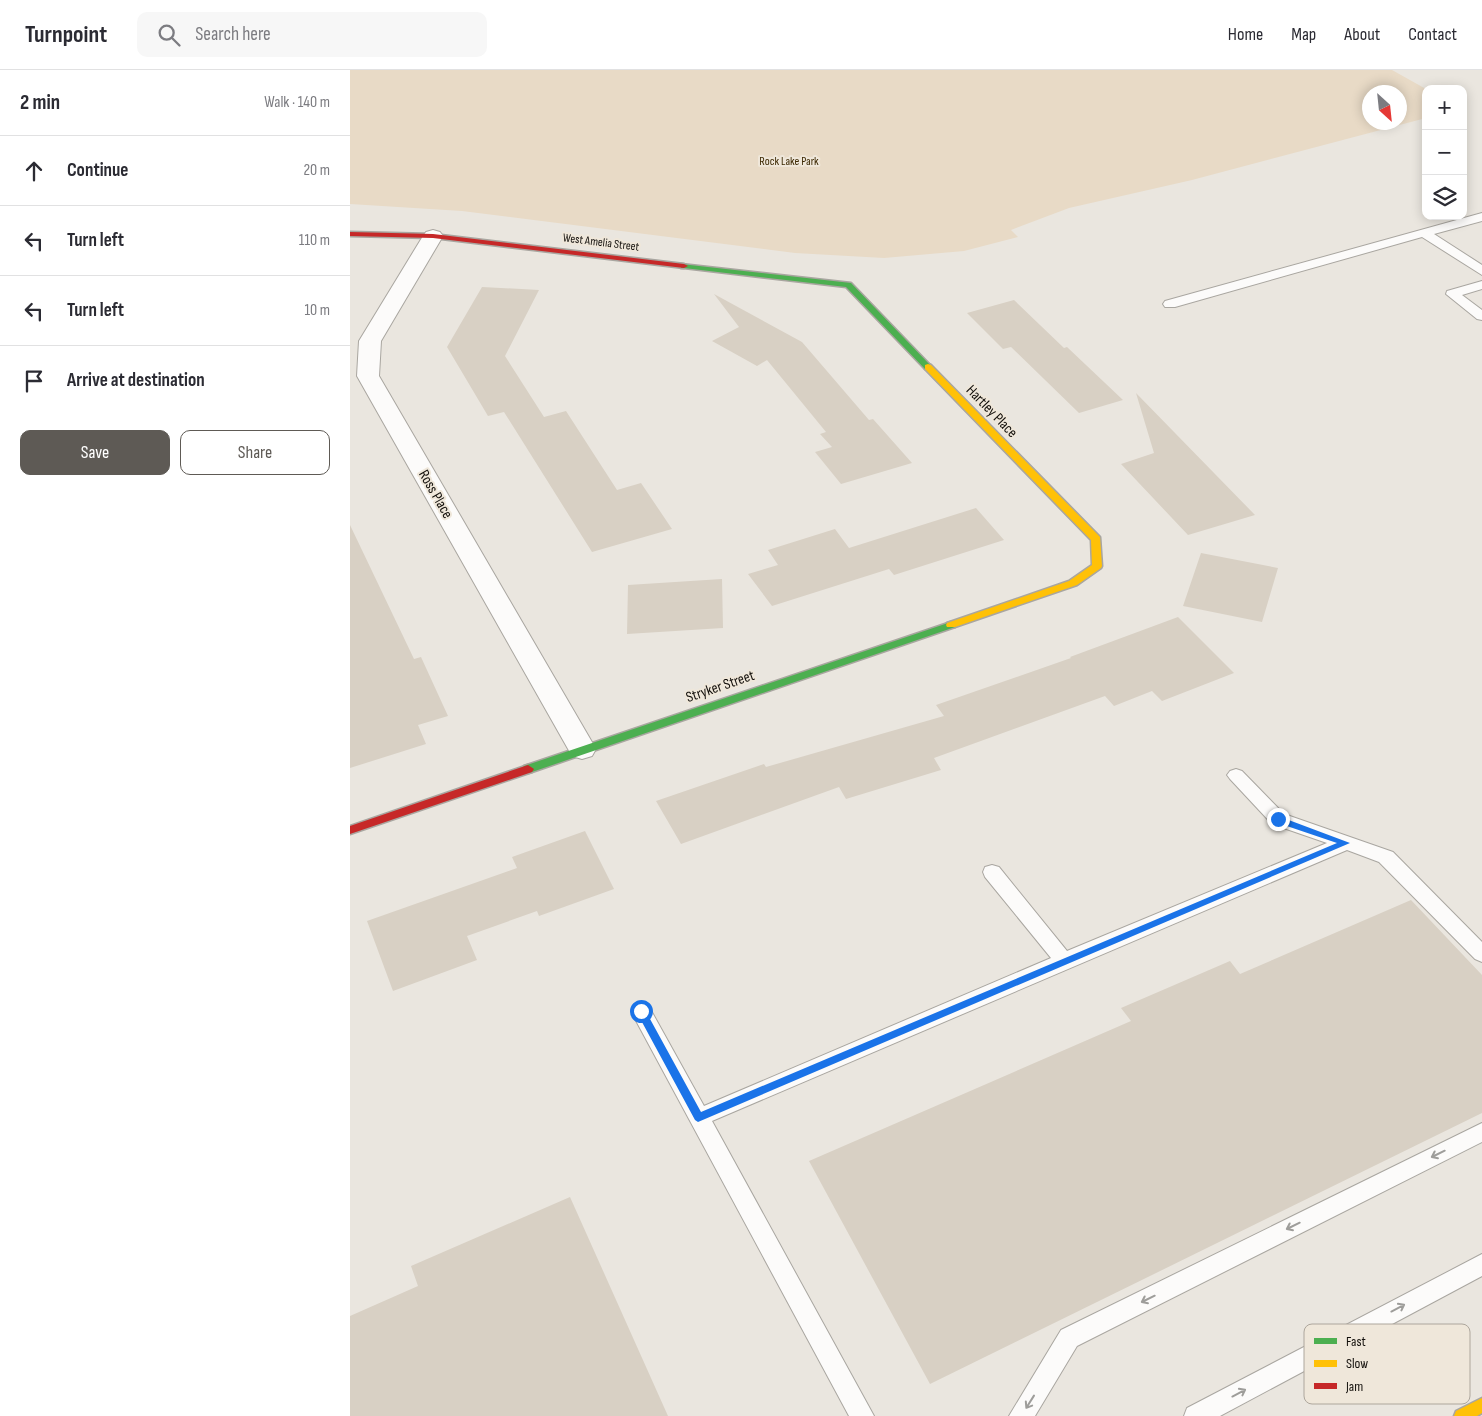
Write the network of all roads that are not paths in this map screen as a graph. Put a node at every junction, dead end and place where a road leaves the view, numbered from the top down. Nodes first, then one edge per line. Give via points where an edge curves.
1 (1482, 217) edge
2 (1424, 233) junction
3 (350, 234) edge
4 (434, 236) junction
5 (1482, 271) edge
6 (848, 285) joint
7 (1482, 285) edge
8 (1170, 304) dead end
9 (1482, 316) edge
10 (1097, 566) joint
11 (582, 749) junction
12 (1236, 775) dead end
13 (350, 830) edge
14 (1346, 843) junction
15 (992, 872) dead end
16 (1482, 954) edge
17 (1064, 962) junction
18 (641, 1011) dead end
19 (698, 1117) junction
20 (1482, 1132) edge
21 (1482, 1264) edge
22 (1369, 1324) edge
23 (1304, 1359) edge
24 (1482, 1405) edge
25 (862, 1416) edge
26 (1021, 1416) edge
27 (1196, 1416) edge
28 (1462, 1416) edge

1 - 2 lane
2 - 5 lane
2 - 8 lane
3 - 4 main road, West Amelia Street
4 - 6 main road, West Amelia Street
4 - 11 street, Ross Place via 370,341 368,376
6 - 10 main road, Hartley Place via 1096,539
7 - 9 lane via 1452,294
10 - 11 main road, Stryker Street via 1073,583
11 - 13 main road, Stryker Street
12 - 14 lane via 1278,819
14 - 16 lane via 1386,857
14 - 17 lane
15 - 17 lane
17 - 19 lane
18 - 19 lane
19 - 25 lane
20 -> 26 lane via 1069,1338
22 -> 21 lane
27 -> 23 lane
24 - 28 main road

